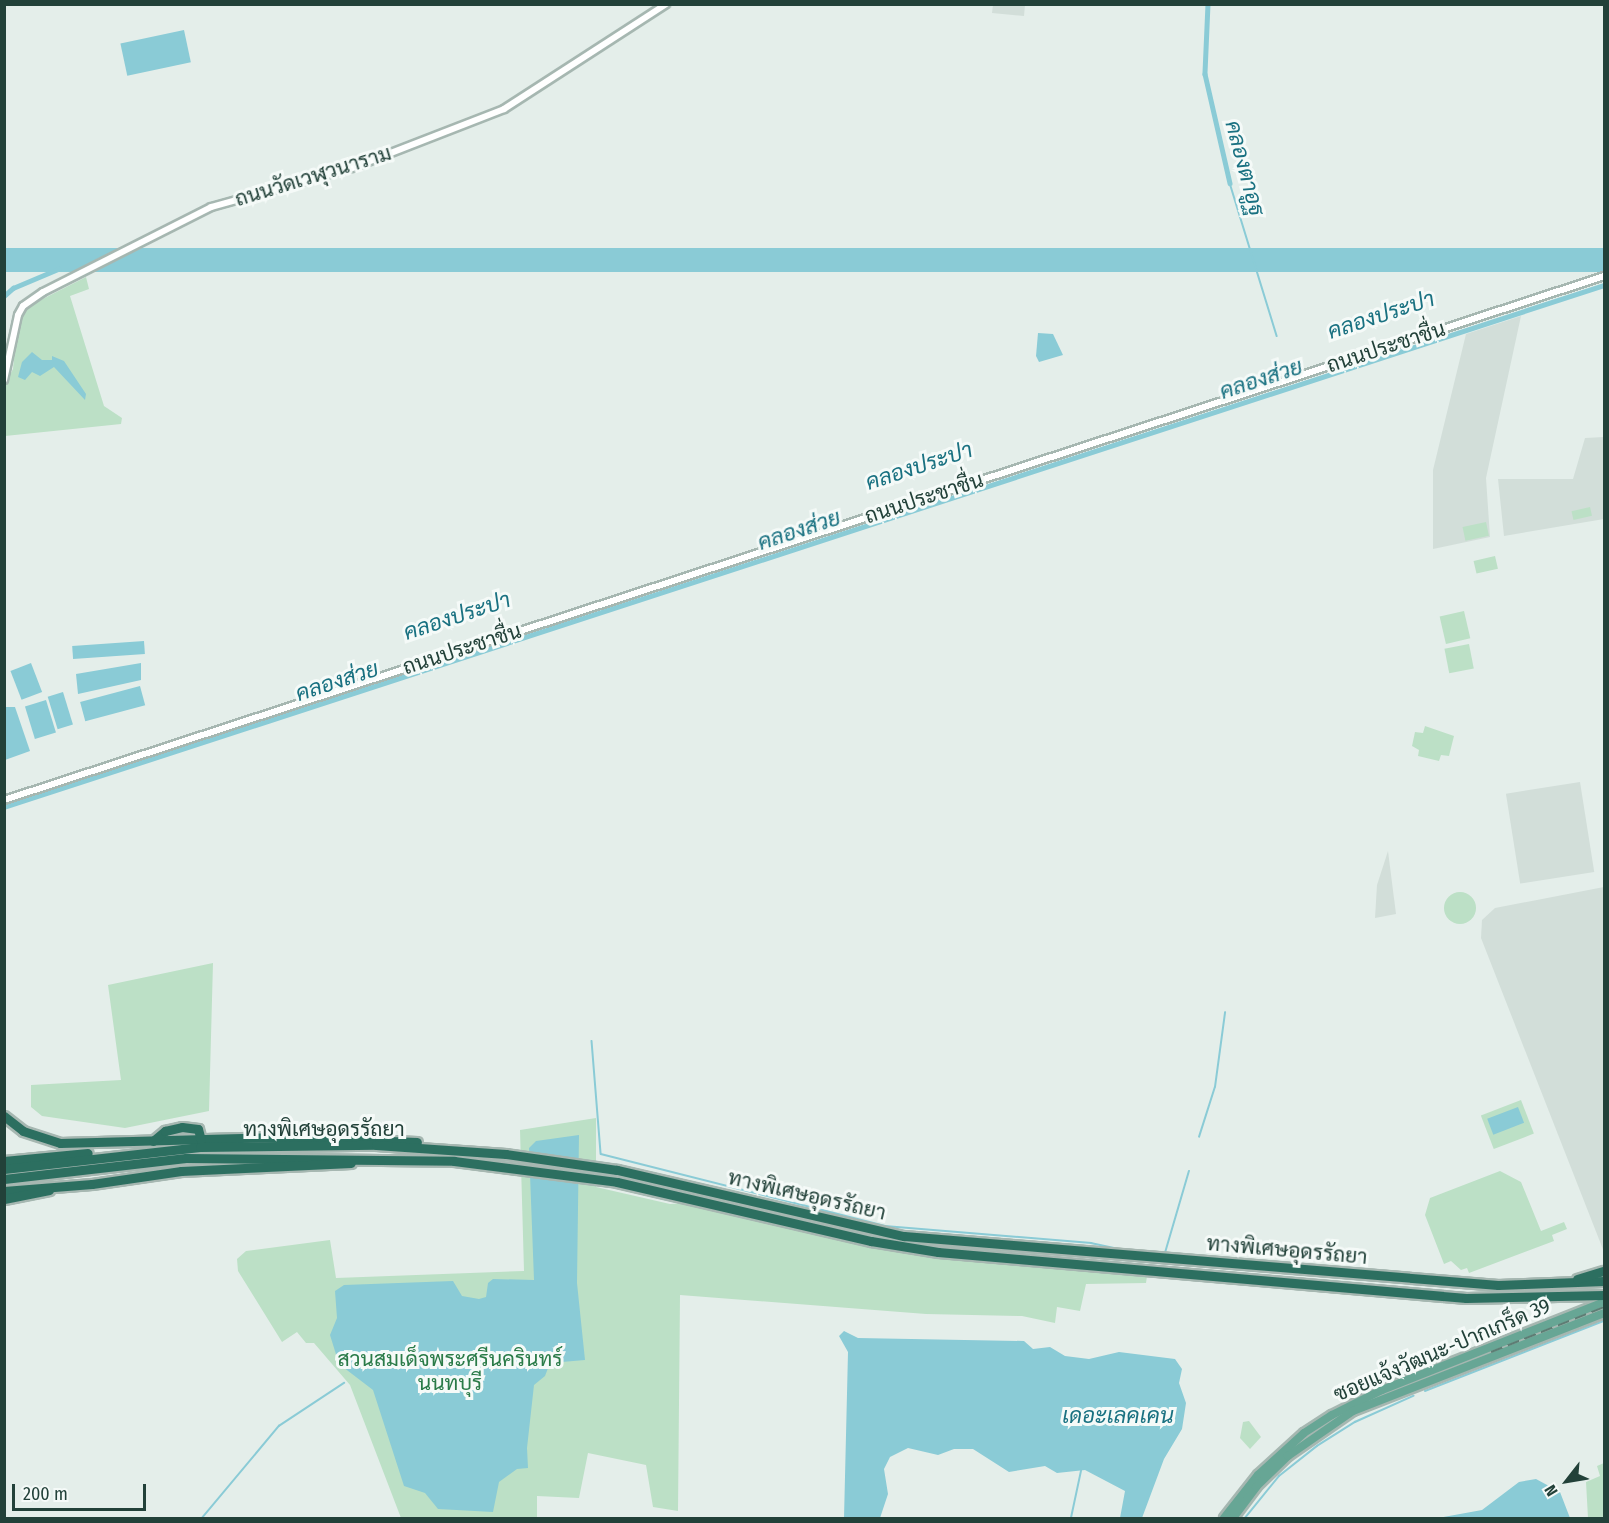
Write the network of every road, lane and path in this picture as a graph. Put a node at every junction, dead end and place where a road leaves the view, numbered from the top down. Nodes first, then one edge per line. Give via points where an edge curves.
1 (666, 4) edge
2 (1605, 276) edge
3 (4, 380) edge
4 (4, 800) edge
5 (4, 1116) edge
6 (201, 1140) junction
7 (157, 1142) junction
8 (506, 1154) junction
9 (386, 1158) junction
10 (4, 1161) edge
11 (4, 1169) edge
12 (4, 1179) edge
13 (63, 1186) junction
14 (4, 1191) edge
15 (4, 1198) edge
16 (1605, 1271) edge
17 (1605, 1281) edge
18 (1542, 1286) junction
19 (1605, 1295) edge
20 (1605, 1302) edge
21 (1605, 1313) edge
22 (1224, 1518) edge
23 (1233, 1518) edge

1 - 3 street, ถนนวัดเวฬุวนาราม via 504,110 352,168 211,207 43,292 23,306 18,315
2 - 4 street, ถนนประชาชื่น
5 - 7 highway via 23,1131 60,1143
6 - 7 highway
6 - 7 highway via 198,1129 182,1127 165,1131
6 - 8 highway via 396,1139
7 - 10 highway via 128,1150
8 - 11 highway, ทางพิเศษอุดรรัถยา via 376,1145 200,1147
8 - 18 highway, ทางพิเศษอุดรรัถยา via 617,1170 904,1236
9 - 12 highway, ทางพิเศษอุดรรัถยา via 186,1158
9 - 13 highway via 181,1170
9 - 19 highway, ทางพิเศษอุดรรัถยา via 503,1165 617,1182 871,1241 938,1252 1466,1298
13 - 14 highway
13 - 15 highway
16 - 18 highway
17 - 18 highway, ทางพิเศษอุดรรัถยา
20 - 22 main road, ซอยแจ้งวัฒนะ-ปากเกร็ด 39 via 1382,1390 1332,1415 1304,1433 1258,1475
21 - 23 main road, ซอยแจ้งวัฒนะ-ปากเกร็ด 39 via 1353,1411 1288,1456 1256,1487

